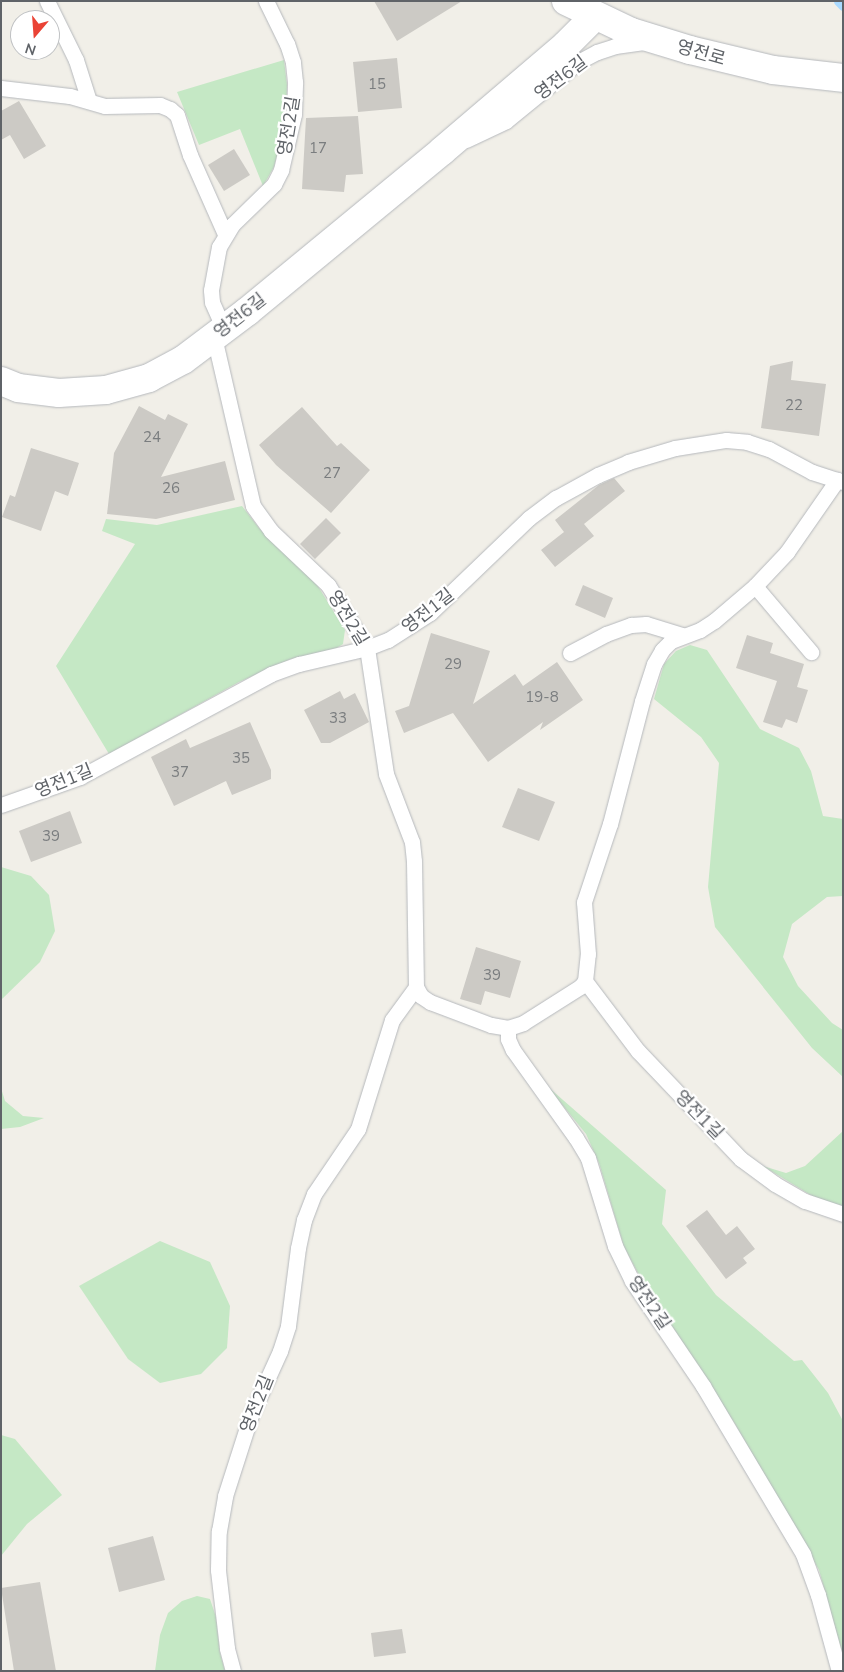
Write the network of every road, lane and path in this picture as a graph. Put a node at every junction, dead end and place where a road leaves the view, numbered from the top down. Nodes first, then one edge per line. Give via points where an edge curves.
1 (47, 1) edge
2 (266, 1) edge
3 (566, 1) edge
4 (595, 16) junction
5 (663, 42) junction
6 (843, 78) edge
7 (1, 88) edge
8 (89, 101) junction
9 (442, 151) junction
10 (225, 234) junction
11 (220, 332) junction
12 (1, 382) edge
13 (840, 481) edge
14 (755, 586) junction
15 (683, 635) junction
16 (367, 648) junction
17 (811, 652) dead end
18 (570, 653) dead end
19 (1, 805) edge
20 (585, 980) junction
21 (416, 987) junction
22 (508, 1028) junction
23 (843, 1214) edge
24 (233, 1671) edge
25 (839, 1671) edge

1 - 8 lane via 76,60
2 - 10 lane, 영전2길 via 288,44 293,62 294,114 285,156 274,184
3 - 4 street, 영전로
4 - 5 street, 영전로
4 - 9 street, 영전6길 via 566,45
5 - 6 street, 영전로 via 730,62
5 - 9 lane, 영전6길 via 636,42 597,52 564,73 506,121
7 - 8 lane
8 - 10 lane via 122,107 160,105 170,108 177,115 190,155
9 - 11 street, 영전6길
10 - 11 lane, 영전2길 via 215,263 211,290
11 - 12 street, 영전6길 via 183,360 149,378 106,390 59,393 18,388
11 - 16 lane, 영전2길 via 253,506 270,531 328,585
13 - 14 lane, 영전1길 via 787,552
13 - 16 lane, 영전1길 via 812,472 769,449 726,440 675,448 628,462 556,498 522,525 430,613 402,633
14 - 15 lane, 영전1길 via 700,630
14 - 17 lane
15 - 18 lane via 646,624 631,625
15 - 20 lane, 영전1길 via 671,641 654,664 610,824 584,902 588,954
16 - 19 lane, 영전1길 via 271,674 80,777
16 - 21 lane, 영전2길 via 386,774 412,842
20 - 22 lane via 580,987 523,1023
20 - 23 lane, 영전1길 via 638,1051 741,1159 805,1201
21 - 22 lane via 430,1002 491,1025
21 - 24 lane, 영전2길 via 392,1020 358,1129 314,1194 304,1220 288,1326 251,1415 225,1496 219,1531 218,1570 227,1648
22 - 25 lane, 영전2길 via 513,1050 588,1158 616,1246 632,1281 703,1386 803,1554

